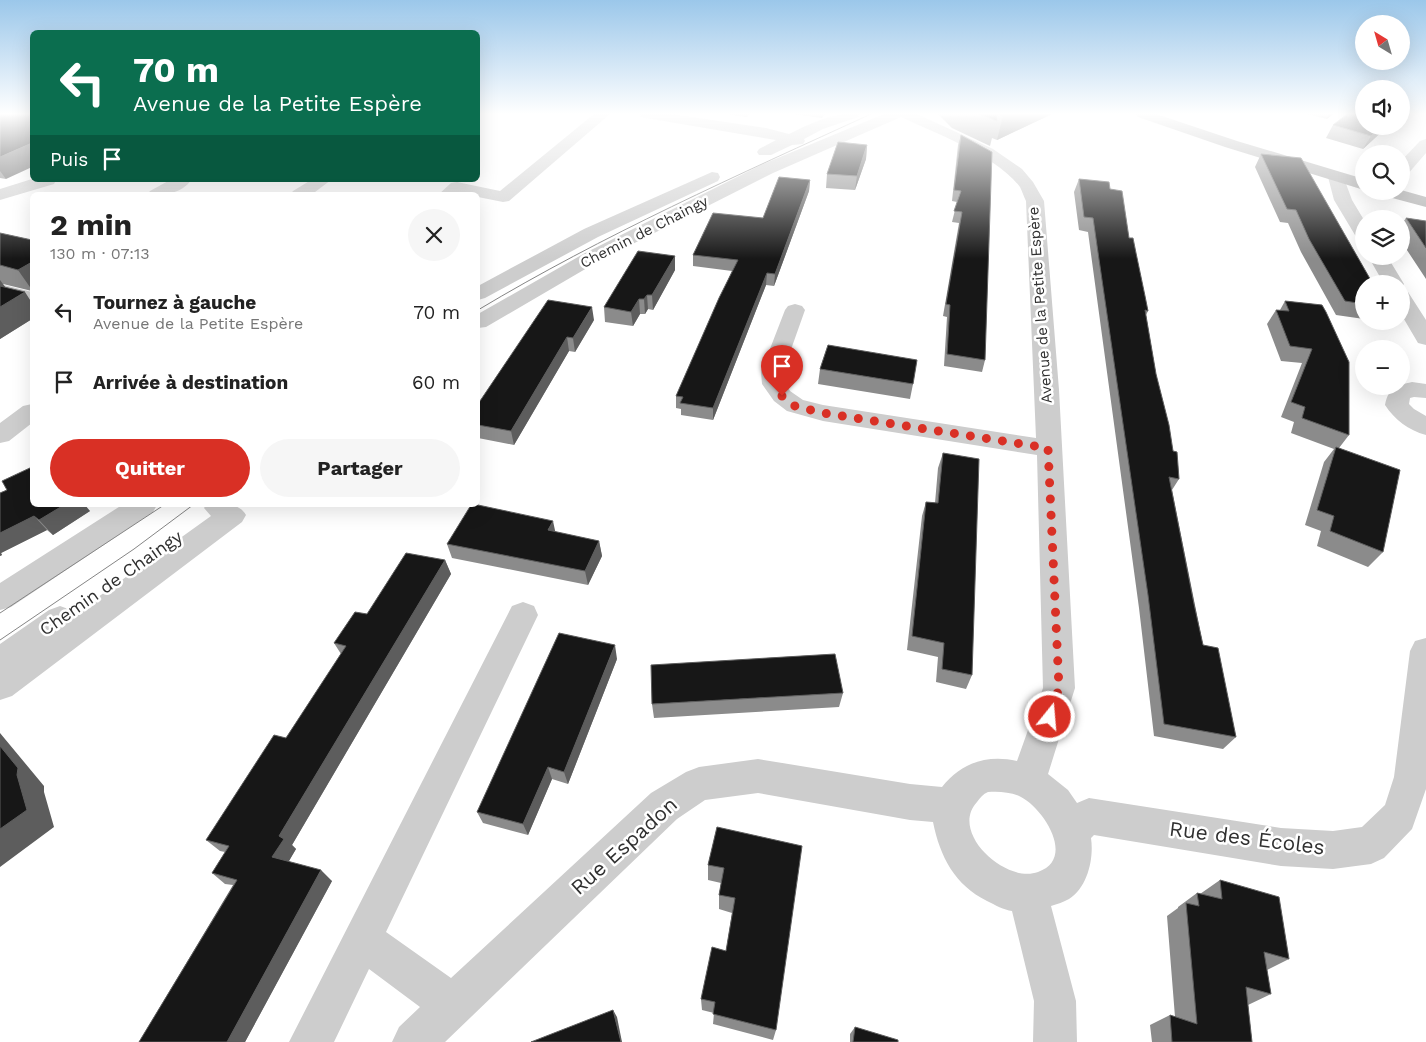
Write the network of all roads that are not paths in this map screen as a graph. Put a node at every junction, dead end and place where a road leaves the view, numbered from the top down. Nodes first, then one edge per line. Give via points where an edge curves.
1 (543, 163) edge
2 (783, 163) edge
3 (1001, 163) edge
4 (1292, 163) edge
5 (1322, 163) edge
6 (727, 170) dead end
7 (1355, 173) edge
8 (1336, 177) junction
9 (42, 182) edge
10 (179, 182) edge
11 (321, 182) edge
12 (1355, 182) edge
13 (1410, 189) edge
14 (161, 192) edge
15 (305, 192) edge
16 (451, 192) edge
17 (480, 192) edge
18 (480, 192) edge
19 (1426, 193) edge
20 (0, 195) edge
21 (1410, 197) edge
22 (1426, 202) edge
23 (1355, 219) edge
24 (0, 290) edge
25 (480, 293) edge
26 (30, 298) edge
27 (795, 310) dead end
28 (1410, 311) edge
29 (480, 321) edge
30 (1426, 338) edge
31 (1426, 390) edge
32 (30, 413) edge
33 (1426, 427) edge
34 (0, 435) edge
35 (1048, 448) junction
36 (140, 507) edge
37 (220, 507) edge
38 (0, 598) edge
39 (523, 615) dead end
40 (1426, 651) edge
41 (0, 661) edge
42 (0, 686) edge
43 (1028, 782) junction
44 (952, 806) junction
45 (1071, 830) junction
46 (1028, 895) junction
47 (362, 939) junction
48 (452, 1005) junction
49 (311, 1042) edge
50 (414, 1042) edge
51 (1055, 1042) edge

1 - 17 street via 502,196
2 - 29 street, Chemin de Chaingy via 592,258
3 - 35 street, Avenue de la Petite Espère via 1026,184 1035,201
4 - 8 main road
5 - 7 main road
6 - 25 street, Chemin de Chaingy via 591,233
8 - 12 main road
8 - 23 street
9 - 20 street
10 - 14 street
11 - 15 street
13 - 19 main road
16 - 18 street via 457,188
21 - 22 main road
24 - 26 street
27 - 35 street via 772,372 774,384 782,396 795,406
28 - 30 street
31 - 33 street via 1398,394 1397,405
32 - 34 street
35 - 43 street, Avenue de la Petite Espère via 1059,688
36 - 38 street
37 - 41 street, Chemin de Chaingy
37 - 42 street via 232,515
39 - 47 street
40 - 45 street, Rue des Écoles via 1412,777 1399,816 1371,845 1333,850 1281,847 1089,816
43 - 44 street via 1008,775 981,777 960,791
43 - 45 street via 1061,810
44 - 46 street via 951,825 956,845 968,864 986,881 1006,891
44 - 48 street, Rue Espadon via 758,776 699,784 664,806
45 - 46 street via 1074,849 1071,867 1061,881 1046,891
46 - 51 street via 1055,1001
47 - 48 street
47 - 49 street
48 - 50 street, Rue Espadon

